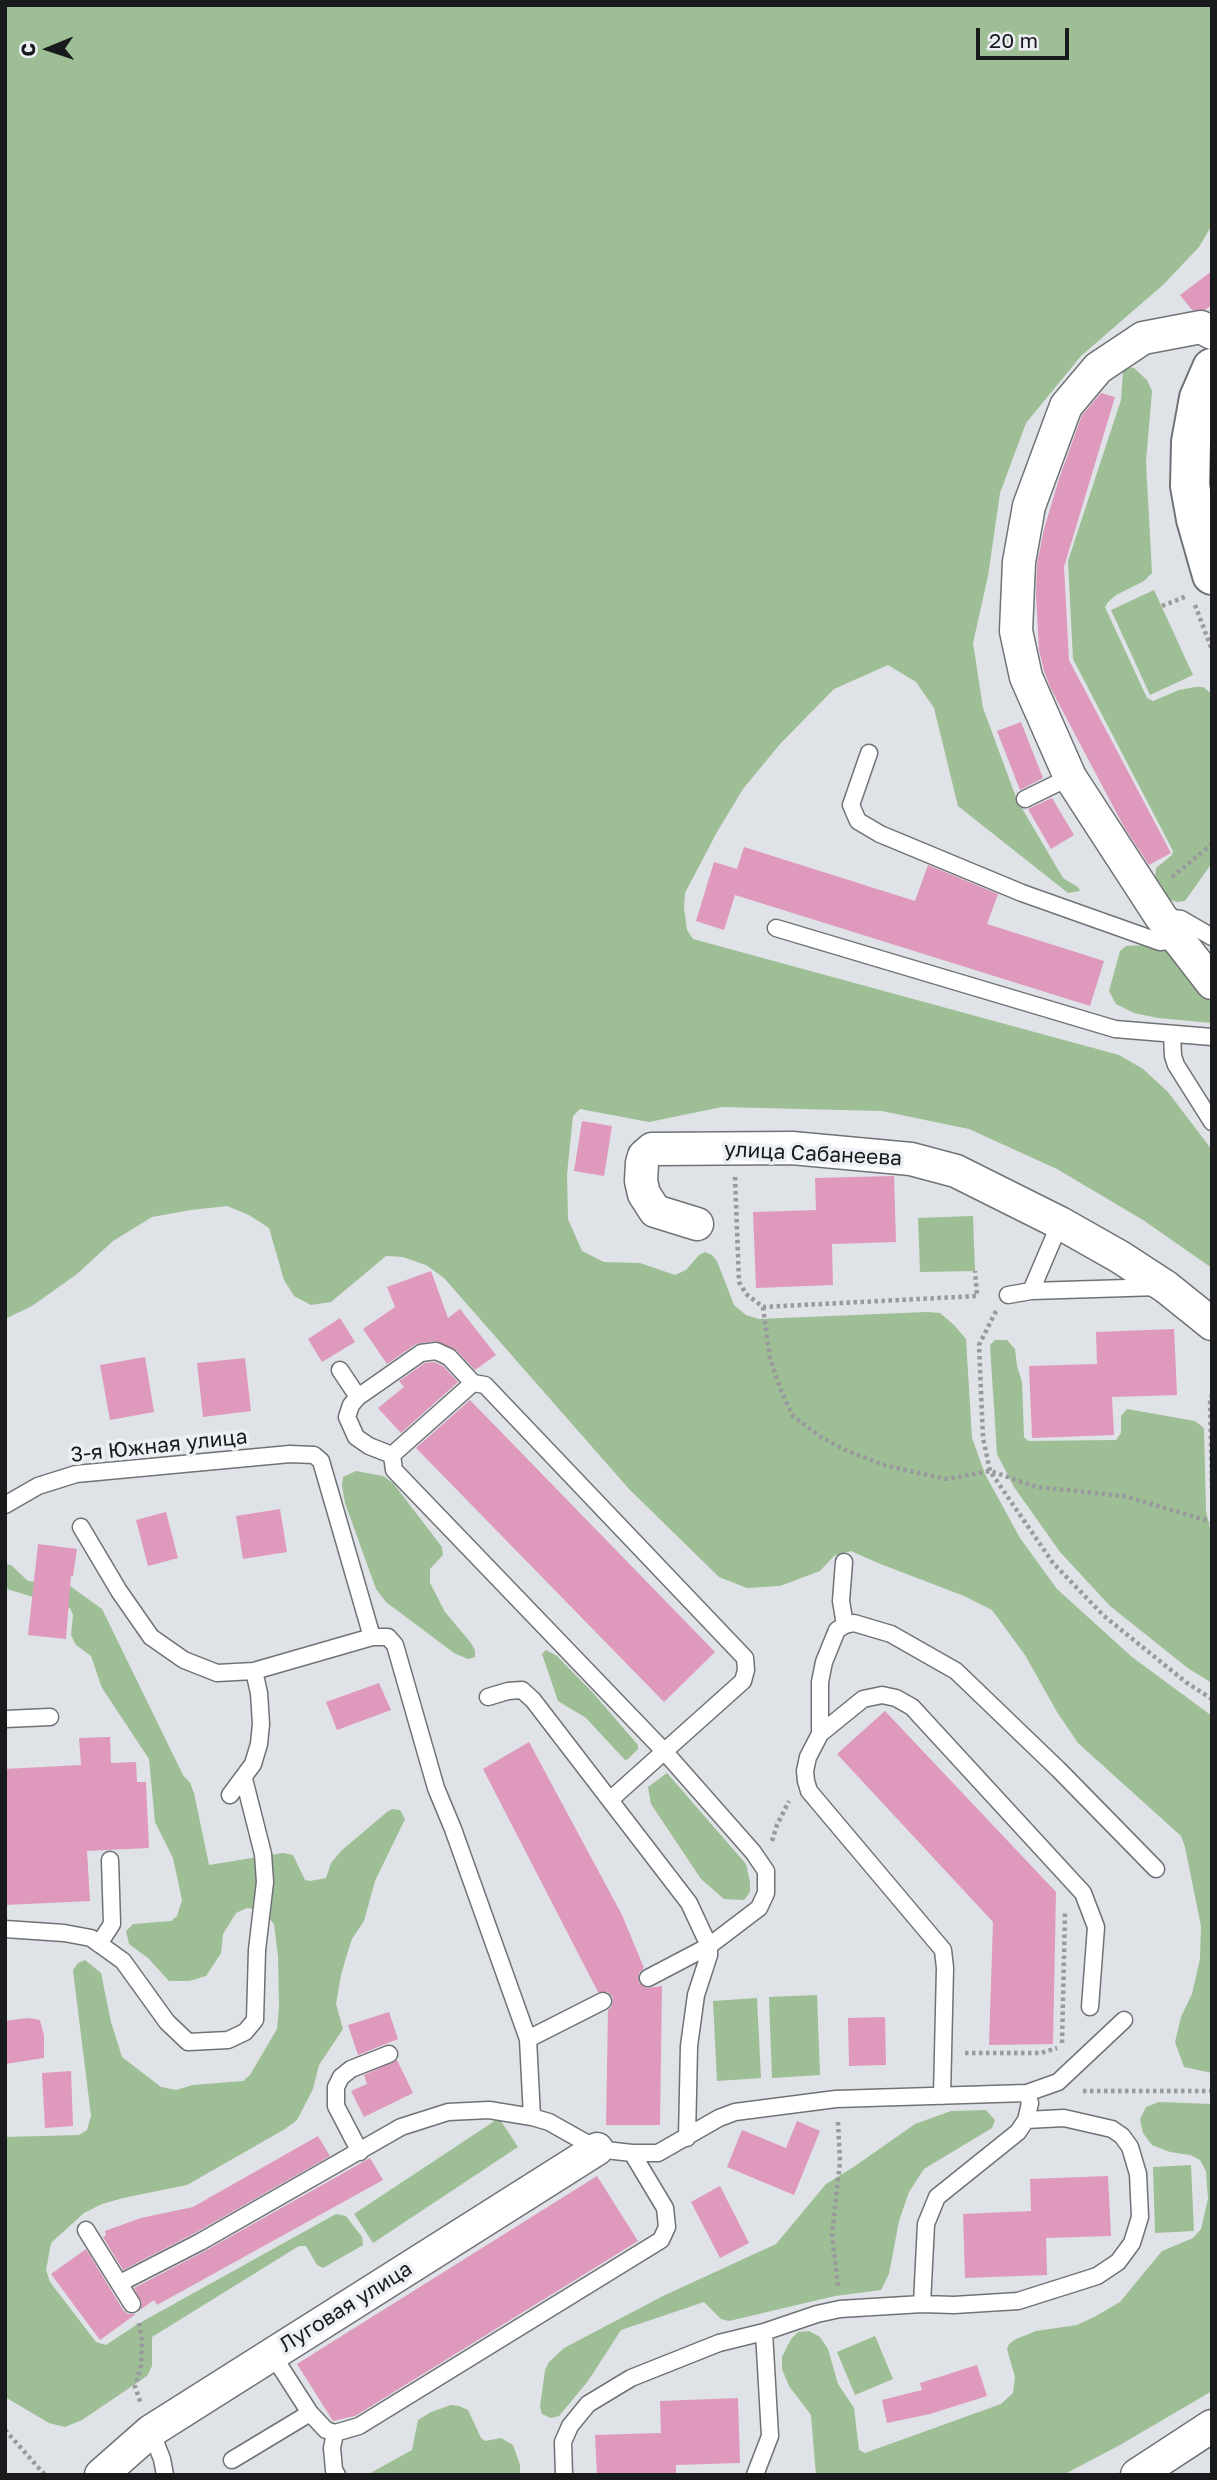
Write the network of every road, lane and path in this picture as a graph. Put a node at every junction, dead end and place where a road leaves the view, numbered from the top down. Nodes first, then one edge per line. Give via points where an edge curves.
1 (1212, 333) edge
2 (1212, 368) edge
3 (1201, 584) edge
4 (1161, 606) dead end
5 (869, 752) dead end
6 (1070, 776) junction
7 (1025, 799) dead end
8 (1212, 844) edge
9 (1161, 916) junction
10 (776, 928) dead end
11 (1212, 937) edge
12 (1212, 984) edge
13 (1172, 1034) junction
14 (1212, 1037) edge
15 (1212, 1122) edge
16 (734, 1149) junction
17 (1060, 1223) junction
18 (697, 1224) dead end
19 (975, 1270) dead end
20 (1166, 1287) junction
21 (1031, 1291) junction
22 (1008, 1295) joint
23 (763, 1307) junction
24 (1212, 1324) edge
25 (340, 1370) dead end
26 (473, 1383) junction
27 (1212, 1394) edge
28 (358, 1397) junction
29 (392, 1455) junction
30 (990, 1471) junction
31 (1212, 1489) edge
32 (6, 1501) edge
33 (1212, 1522) edge
34 (81, 1527) dead end
35 (844, 1562) dead end
36 (845, 1625) junction
37 (372, 1637) junction
38 (254, 1671) junction
39 (488, 1697) dead end
40 (1212, 1699) edge
41 (50, 1717) dead end
42 (5, 1719) edge
43 (820, 1734) junction
44 (664, 1751) junction
45 (244, 1779) junction
46 (806, 1782) junction
47 (230, 1795) dead end
48 (610, 1800) junction
49 (110, 1860) dead end
50 (1156, 1869) dead end
51 (766, 1871) junction
52 (1065, 1907) dead end
53 (5, 1929) edge
54 (99, 1944) junction
55 (709, 1946) junction
56 (648, 1978) dead end
57 (603, 2001) dead end
58 (1090, 2007) joint
59 (1124, 2020) dead end
60 (528, 2039) junction
61 (1062, 2043) junction
62 (389, 2054) dead end
63 (943, 2054) junction
64 (1078, 2091) dead end
65 (1212, 2091) edge
66 (1027, 2093) junction
67 (942, 2096) junction
68 (836, 2099) junction
69 (532, 2117) junction
70 (1026, 2120) junction
71 (687, 2138) junction
72 (597, 2149) junction
73 (360, 2152) junction
74 (632, 2153) junction
75 (86, 2230) dead end
76 (120, 2283) junction
77 (132, 2304) joint
78 (922, 2304) junction
79 (840, 2309) junction
80 (765, 2332) junction
81 (272, 2354) junction
82 (310, 2413) junction
83 (1212, 2426) edge
84 (5, 2430) edge
85 (151, 2431) junction
86 (335, 2433) junction
87 (232, 2460) dead end
88 (45, 2475) edge
89 (101, 2475) edge
90 (165, 2475) edge
91 (337, 2475) edge
92 (564, 2475) edge
93 (755, 2475) edge
94 (1137, 2475) edge

1 - 6 street via 1201,327 1143,338 1098,368 1066,406 1029,506 1018,562 1016,631 1026,677
2 - 3 street via 1199,398 1191,442 1190,486
3 - 4 path
5 - 9 lane via 850,805 858,821 880,834 1022,894 1160,942 1169,941
6 - 7 lane
6 - 9 street
8 - 9 path via 1167,882
9 - 11 lane via 1181,919
9 - 12 street
10 - 13 lane via 1115,1029
13 - 14 lane
13 - 15 lane via 1176,1065
16 - 17 street, улица Сабанеева via 792,1148 911,1158 956,1171
16 - 18 street, улица Сабанеева via 661,1147 644,1156 641,1181 655,1211
16 - 23 path via 739,1282
17 - 20 street, улица Сабанеева
17 - 21 lane
19 - 23 path via 977,1296
20 - 21 lane
20 - 24 street, улица Сабанеева
21 - 22 lane
22 - 30 path via 979,1345 983,1438
23 - 30 path via 770,1359 782,1393 793,1416 821,1437 887,1466 947,1479
25 - 28 lane
26 - 28 lane via 449,1357 436,1351 421,1353
26 - 29 lane
26 - 44 lane via 485,1385 745,1658 743,1681
27 - 31 path
28 - 29 lane via 347,1417 356,1437
29 - 44 lane via 394,1470
30 - 33 path via 1037,1487 1124,1496
30 - 40 path via 1053,1563 1104,1616
32 - 37 lane, 3-я Южная улица via 76,1474 314,1455 321,1461
34 - 38 lane via 151,1637 184,1660 216,1673
35 - 36 lane via 841,1601
36 - 43 lane via 833,1637 824,1662
36 - 50 lane via 854,1623 891,1634 956,1671
37 - 38 lane
37 - 60 lane via 388,1637 395,1645 436,1788
38 - 45 lane via 261,1724 253,1765
39 - 48 lane via 522,1690
41 - 42 lane
43 - 46 lane via 808,1757
43 - 58 lane via 863,1699 882,1695 912,1707 1083,1893 1096,1927
44 - 48 lane
44 - 51 lane
45 - 47 lane
45 - 54 lane via 263,1854 265,1882 257,1950 256,2020 228,2040 188,2042 167,2022 123,1961
46 - 51 path via 777,1825
46 - 63 lane via 943,1950
48 - 55 lane via 689,1903
49 - 54 lane via 112,1924
51 - 55 lane via 766,1893 759,1908
52 - 61 path
53 - 54 lane via 64,1933
55 - 56 lane
55 - 71 lane via 689,2046
57 - 60 lane
58 - 61 path
59 - 66 lane via 1058,2082
60 - 69 lane
61 - 63 path via 1041,2053
62 - 73 lane via 351,2069 336,2087 337,2106
63 - 67 lane
64 - 65 path
66 - 67 lane
66 - 70 lane
67 - 68 lane
68 - 71 lane via 735,2112
68 - 79 path via 840,2162 832,2234
69 - 72 lane
69 - 73 lane via 489,2110 448,2112 401,2127
70 - 78 lane via 1018,2132 937,2196 926,2224
70 - 78 lane via 1064,2118 1112,2129 1122,2136 1138,2174 1140,2217 1132,2243 1118,2262 1097,2276 1018,2301
71 - 74 lane via 658,2152
72 - 74 lane
72 - 81 street, Луговая улица
73 - 76 lane
74 - 86 lane via 665,2208 667,2227 661,2240 359,2427
75 - 76 lane
76 - 77 lane
77 - 85 path via 142,2342 135,2387
78 - 79 lane
79 - 80 lane
80 - 92 lane via 663,2363 588,2404 563,2442
80 - 93 lane via 770,2436
81 - 82 lane
81 - 85 street, Луговая улица
82 - 86 lane
82 - 87 lane
83 - 94 street
84 - 88 path
85 - 89 street, Луговая улица
85 - 90 lane
86 - 91 lane via 332,2448

